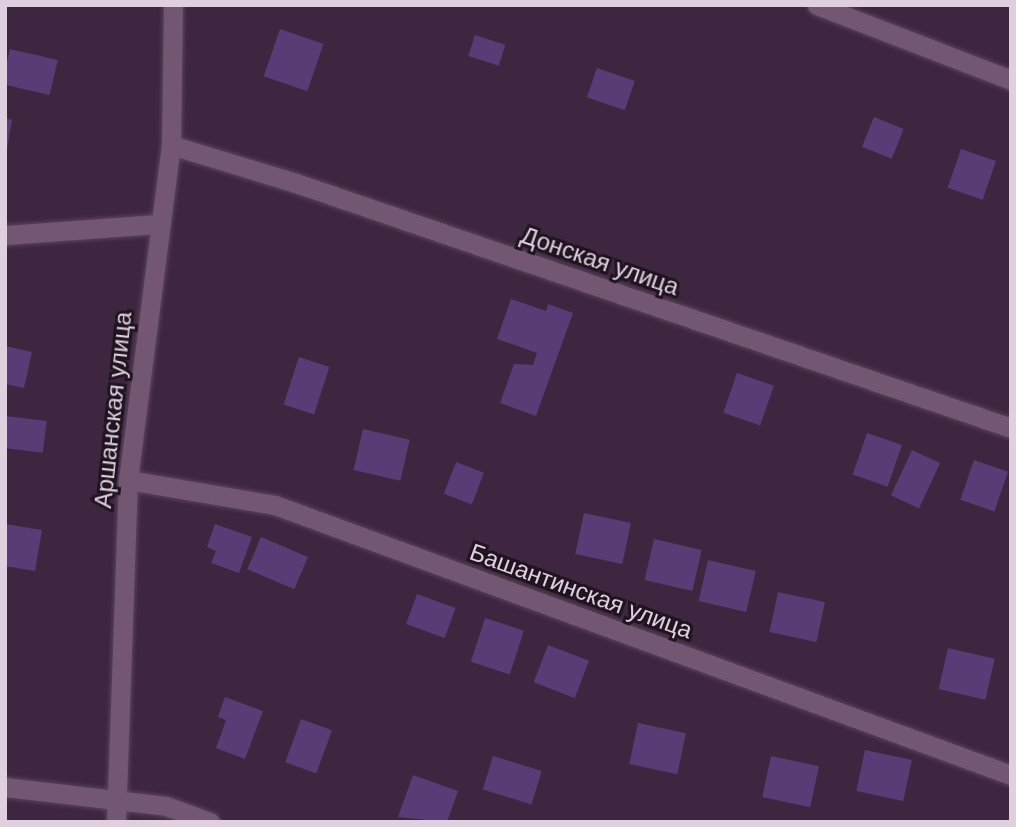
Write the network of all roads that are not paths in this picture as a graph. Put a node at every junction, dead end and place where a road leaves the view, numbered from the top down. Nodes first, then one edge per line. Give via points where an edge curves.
1 (173, 5) edge
2 (817, 5) edge
3 (1011, 80) edge
4 (171, 145) junction
5 (159, 224) junction
6 (5, 235) edge
7 (1011, 429) edge
8 (128, 480) junction
9 (1011, 775) edge
10 (5, 787) edge
11 (116, 813) edge
12 (210, 822) edge

1 - 4 street, Аршанская улица
2 - 3 street
4 - 5 street, Аршанская улица
4 - 7 street, Донская улица via 283,179
5 - 6 street
5 - 8 street, Аршанская улица
8 - 9 street, Башантинская улица via 275,505
8 - 11 street, Аршанская улица
10 - 11 street
11 - 12 street via 166,806

